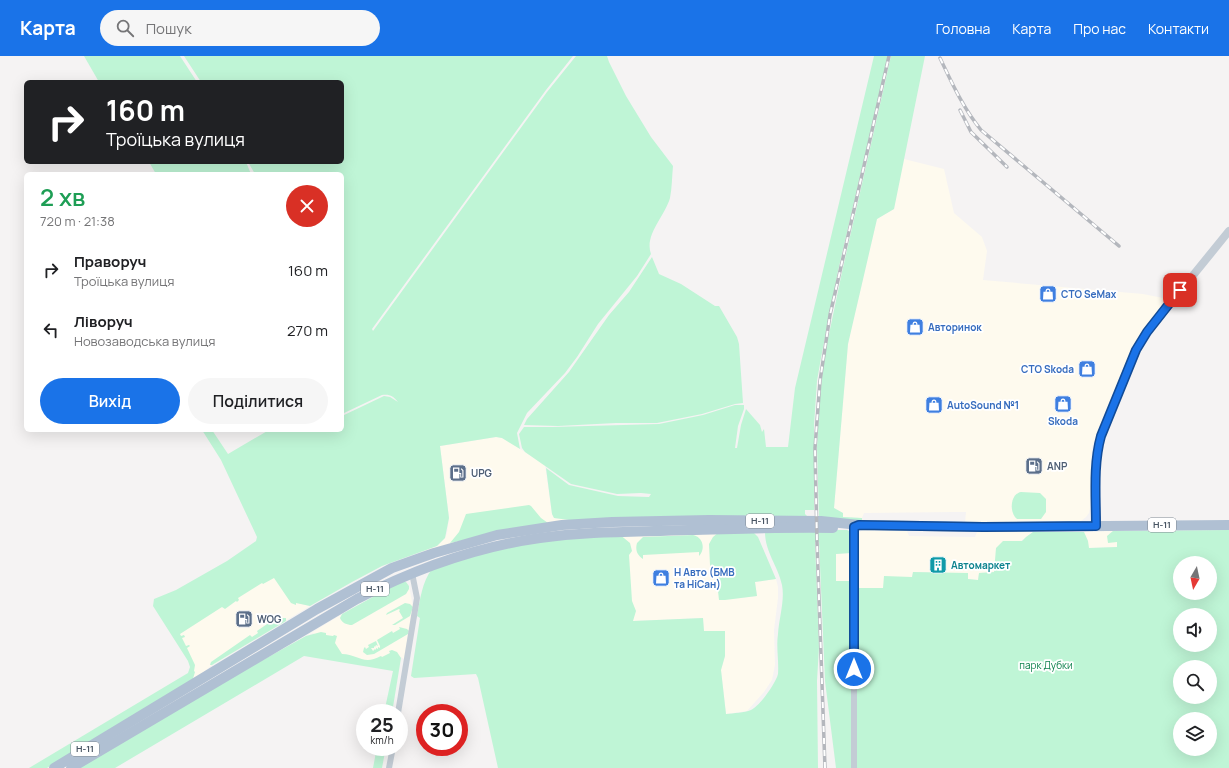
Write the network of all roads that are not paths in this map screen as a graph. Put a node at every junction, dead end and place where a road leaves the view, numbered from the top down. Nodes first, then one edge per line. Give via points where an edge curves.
1 (1229, 231) edge
2 (1229, 525) edge
3 (857, 526) junction
4 (1096, 526) junction
5 (412, 573) junction
6 (399, 704) edge
7 (392, 756) edge
8 (54, 768) edge
9 (71, 768) edge
10 (390, 768) edge
11 (854, 768) edge

1 - 4 street via 1147,332 1136,350 1097,448
2 - 4 main road, Н-11
3 - 4 main road, Н-11
3 - 5 main road, Н-11 via 573,534 481,549
3 - 8 main road, Н-11 via 821,521 709,520 562,525 497,535 434,553 392,568 317,609
3 - 11 street
5 - 6 street via 417,598
5 - 9 main road, Н-11 via 357,599
7 - 10 street

